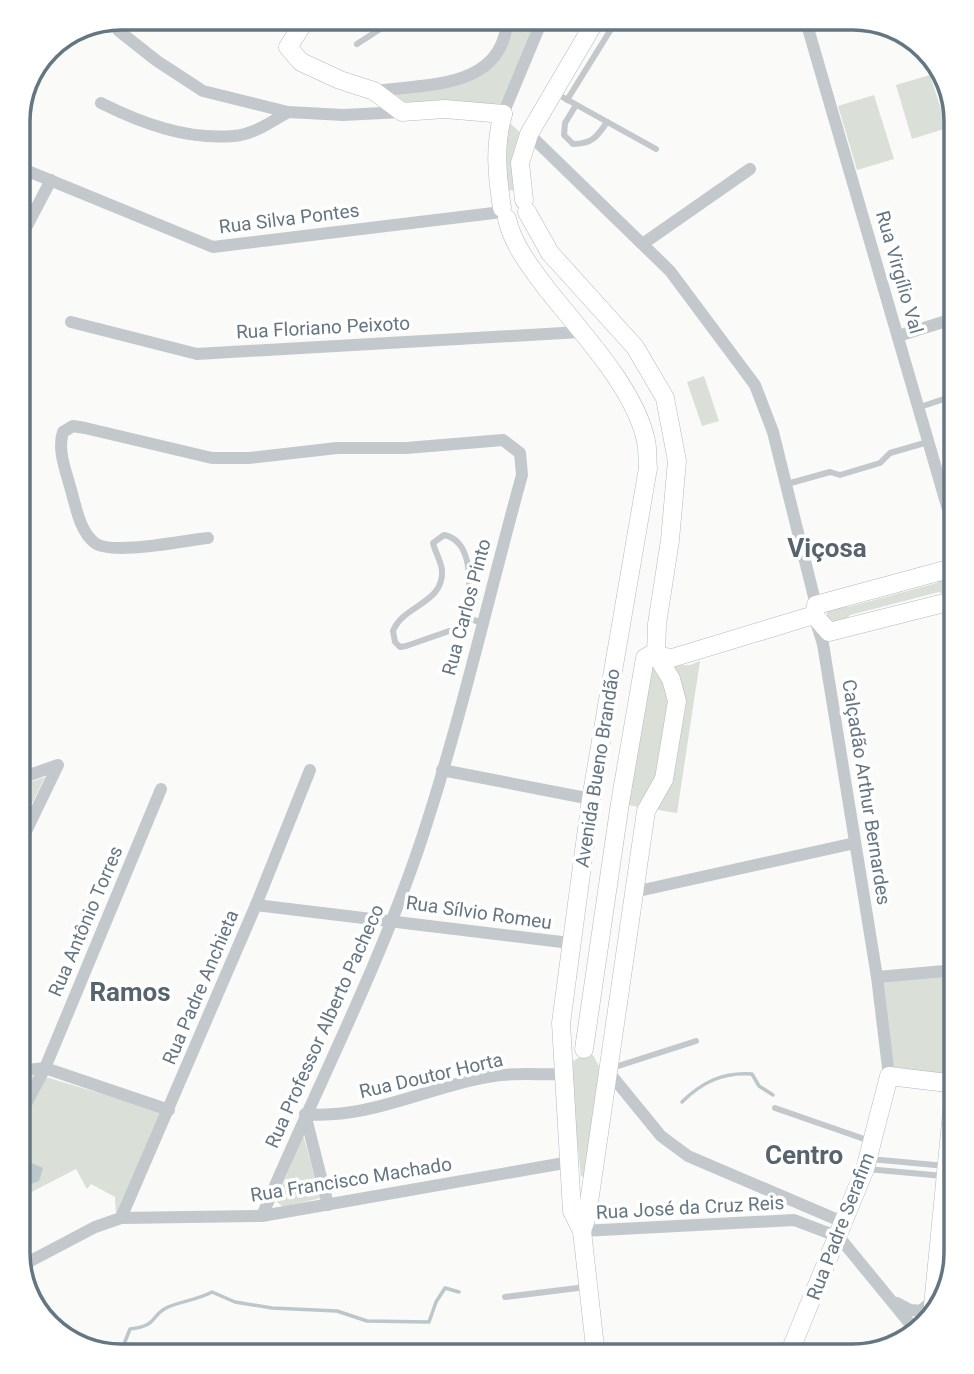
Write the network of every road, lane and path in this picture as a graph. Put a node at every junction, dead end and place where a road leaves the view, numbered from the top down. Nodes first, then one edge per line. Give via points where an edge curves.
1 (119, 30) edge
2 (299, 30) edge
3 (379, 30) edge
4 (507, 30) edge
5 (538, 30) edge
6 (587, 30) edge
7 (609, 30) edge
8 (809, 30) edge
9 (358, 44) dead end
10 (373, 91) junction
11 (561, 96) junction
12 (101, 103) dead end
13 (576, 105) junction
14 (288, 112) junction
15 (402, 112) junction
16 (503, 114) junction
17 (607, 122) junction
18 (529, 134) junction
19 (656, 149) dead end
20 (750, 169) dead end
21 (30, 172) edge
22 (51, 180) junction
23 (525, 206) junction
24 (504, 213) junction
25 (30, 220) edge
26 (644, 243) junction
27 (71, 322) dead end
28 (944, 322) edge
29 (580, 332) junction
30 (898, 336) junction
31 (944, 399) edge
32 (920, 407) junction
33 (930, 442) junction
34 (944, 477) edge
35 (787, 484) junction
36 (208, 538) dead end
37 (944, 572) edge
38 (944, 603) edge
39 (815, 610) junction
40 (475, 620) junction
41 (656, 655) junction
42 (310, 770) dead end
43 (442, 770) junction
44 (30, 775) edge
45 (161, 789) dead end
46 (591, 799) junction
47 (30, 814) edge
48 (855, 843) junction
49 (634, 892) junction
50 (256, 905) junction
51 (393, 919) junction
52 (570, 943) junction
53 (944, 971) edge
54 (877, 977) junction
55 (696, 1041) dead end
56 (584, 1049) junction
57 (45, 1068) junction
58 (30, 1069) edge
59 (607, 1069) junction
60 (566, 1071) junction
61 (888, 1076) junction
62 (944, 1079) edge
63 (30, 1096) edge
64 (775, 1108) dead end
65 (169, 1110) junction
66 (305, 1114) junction
67 (868, 1157) junction
68 (570, 1168) junction
69 (944, 1175) edge
70 (592, 1177) junction
71 (328, 1205) junction
72 (944, 1205) edge
73 (262, 1216) junction
74 (121, 1218) junction
75 (842, 1230) junction
76 (582, 1231) junction
77 (31, 1261) edge
78 (588, 1287) junction
79 (933, 1296) edge
80 (505, 1297) dead end
81 (890, 1300) junction
82 (924, 1309) edge
83 (910, 1323) edge
84 (595, 1344) edge
85 (793, 1344) edge

1 - 14 street via 203,91
2 - 10 street via 288,47 301,62
3 - 9 lane
4 - 10 street via 490,64 454,80
5 - 16 street
6 - 11 street
7 - 11 lane
8 - 30 street, Rua Virgílio Val
10 - 15 street
11 - 13 lane
11 - 18 street
12 - 14 street via 148,126 233,136 263,127
13 - 17 lane
13 - 17 lane via 565,123 564,135 573,144 587,144
14 - 15 street
15 - 16 street via 445,109
16 - 18 street
16 - 24 street, Avenida Bueno Brandão via 496,147
17 - 19 lane
18 - 23 street via 520,163
18 - 26 street, Calçadão Arthur Bernardes
20 - 26 street
21 - 22 street, Rua Silva Pontes
22 - 24 street, Rua Silva Pontes via 213,247
22 - 25 street
23 - 24 street via 519,220
23 - 41 street via 550,253 635,347 665,398 677,461
24 - 29 street, Avenida Bueno Brandão via 510,233 536,275
26 - 35 street, Calçadão Arthur Bernardes via 755,385
27 - 29 street, Rua Floriano Peixoto via 197,354
28 - 30 street
29 - 46 street, Avenida Bueno Brandão via 624,391 646,441 648,468
30 - 32 street, Rua Virgílio Val
31 - 32 lane
32 - 33 street, Rua Virgílio Val
33 - 34 street, Rua Virgílio Val
33 - 35 lane via 840,475 830,472
35 - 39 street, Calçadão Arthur Bernardes
36 - 40 street, Rua Carlos Pinto via 123,547 97,545 77,514 62,455 63,432 73,426 212,458 503,440 520,453 522,475
37 - 39 street
38 - 39 street via 829,632
39 - 41 street via 672,658
39 - 48 street, Calçadão Arthur Bernardes
40 - 40 lane via 462,545 444,535 433,543 442,568 435,594 404,612 393,631 395,642 406,646
40 - 43 street, Rua Carlos Pinto
41 - 49 street via 671,679 677,701 664,779 646,811
41 - 56 street via 645,658 642,666
42 - 50 street, Rua Padre Anchieta
43 - 46 street
43 - 51 street, Rua Professor Alberto Pacheco
44 - 47 street via 58,765
45 - 57 street, Rua Antônio Torres
46 - 52 street, Avenida Bueno Brandão
48 - 49 street
48 - 54 street, Calçadão Arthur Bernardes
49 - 59 street
50 - 51 street, Rua Sílvio Romeu
50 - 65 street, Rua Padre Anchieta
51 - 52 street, Rua Sílvio Romeu
51 - 66 street, Rua Professor Alberto Pacheco
52 - 60 street, Avenida Bueno Brandão via 561,1023
53 - 54 street
54 - 61 street, Calçadão Arthur Bernardes
55 - 59 lane
56 - 59 street via 597,1052
56 - 60 street via 572,1055
57 - 58 street
57 - 63 street, Rua Antônio Torres
57 - 65 street
59 - 70 street
59 - 75 street via 662,1136 688,1156
60 - 66 street, Rua Doutor Horta via 500,1075 356,1113
60 - 68 street, Avenida Bueno Brandão
61 - 62 street
61 - 67 street, Rua Padre Serafim
64 - 67 lane
65 - 74 street, Rua Padre Anchieta
66 - 71 street
66 - 73 street, Rua Professor Alberto Pacheco
67 - 69 lane
67 - 75 street, Rua Padre Serafim
68 - 70 street via 578,1183
68 - 71 street, Rua Francisco Machado
68 - 76 street, Avenida Bueno Brandão via 572,1211
70 - 76 street
71 - 73 street, Rua Francisco Machado
72 - 79 street
73 - 74 street, Rua Francisco Machado
74 - 77 street, Rua Francisco Machado
75 - 76 street, Rua José da Cruz Reis via 794,1220
75 - 81 street
75 - 85 street, Rua Padre Serafim
76 - 78 street, Avenida Bueno Brandão
78 - 80 lane
78 - 84 street, Avenida Bueno Brandão
81 - 82 street via 915,1311
81 - 83 street

